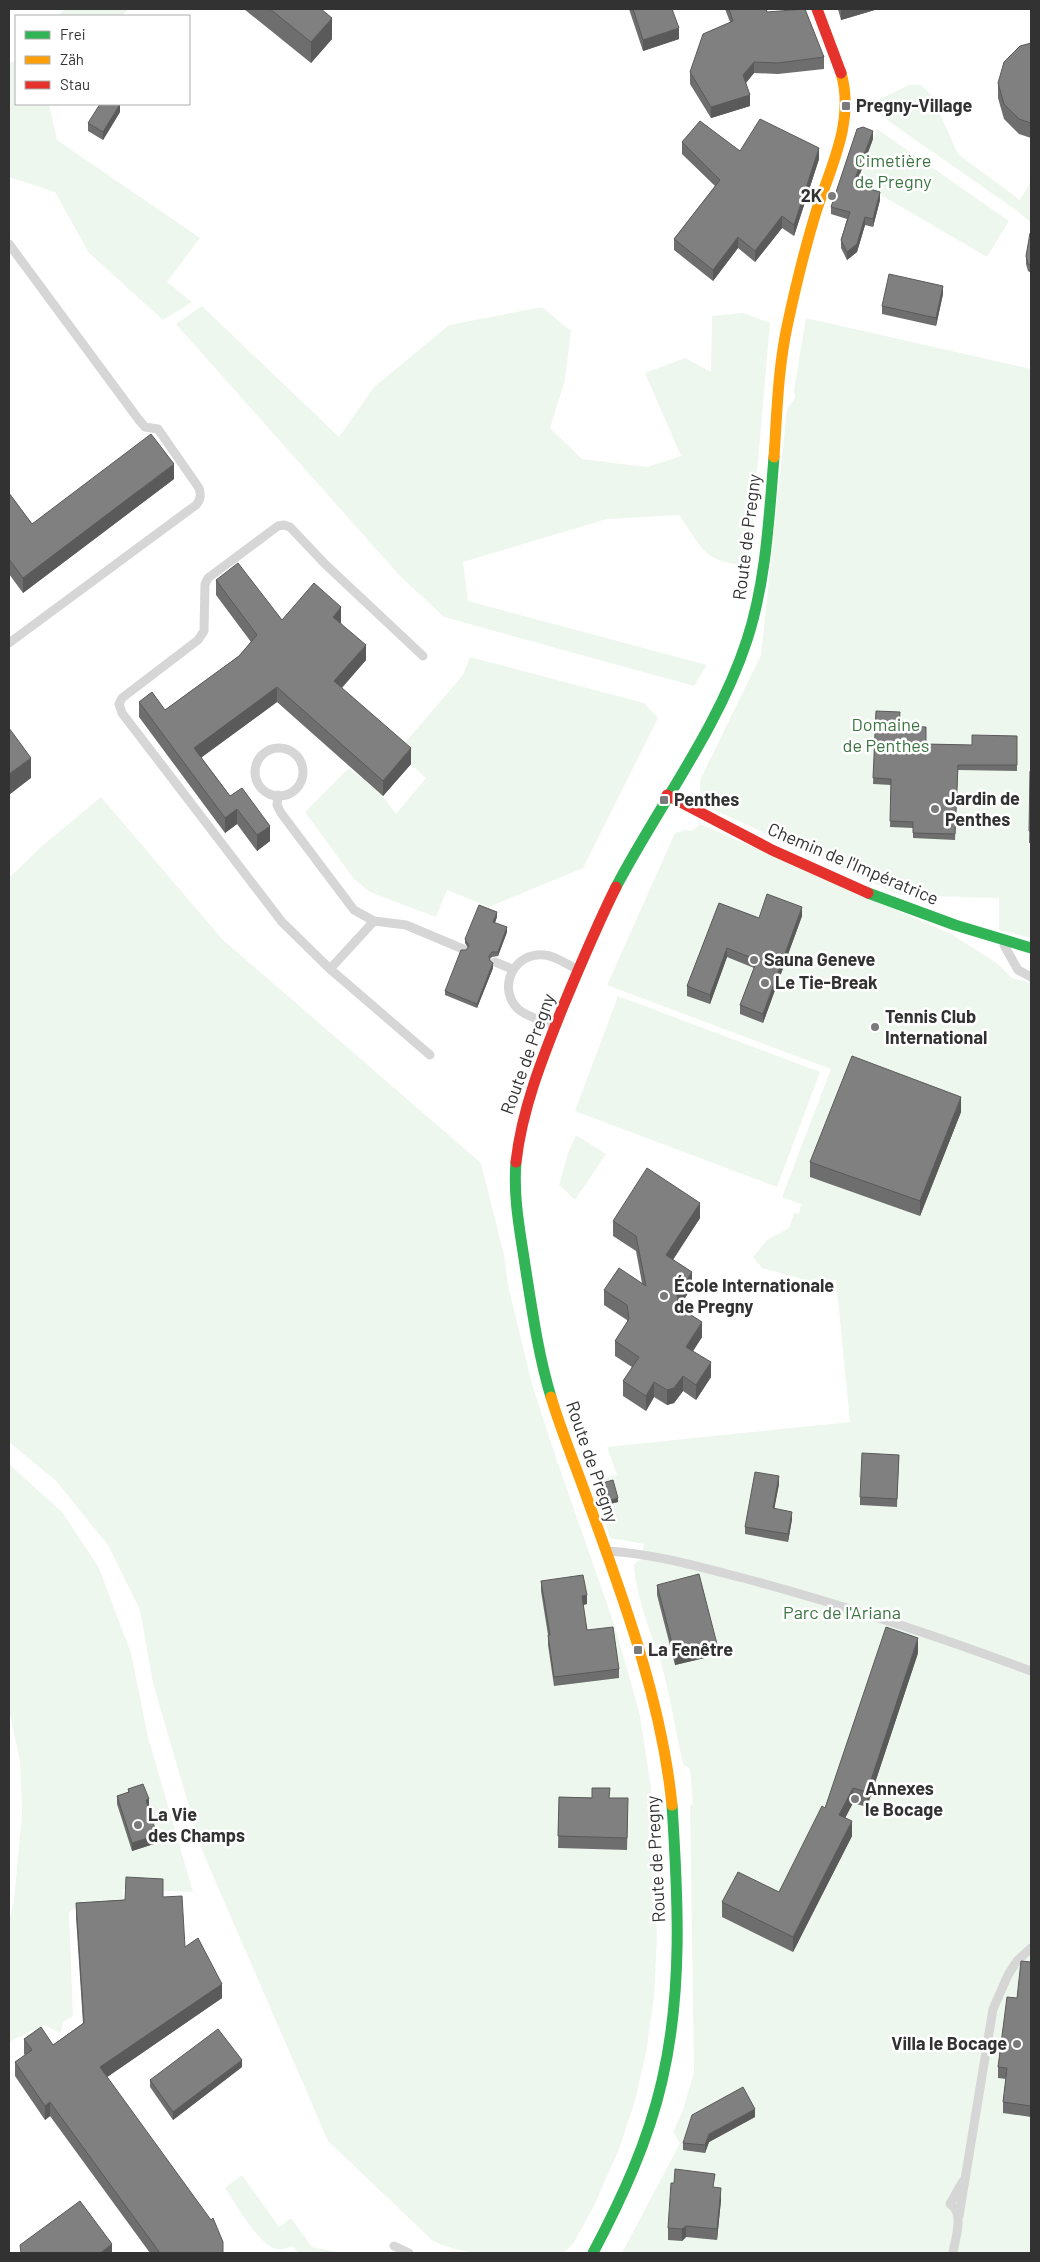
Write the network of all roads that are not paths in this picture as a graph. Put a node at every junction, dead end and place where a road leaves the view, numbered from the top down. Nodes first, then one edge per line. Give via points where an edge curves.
1 (817, 9) edge
2 (9, 244) edge
3 (9, 643) edge
4 (423, 656) dead end
5 (278, 795) junction
6 (667, 795) junction
7 (374, 921) junction
8 (1001, 941) junction
9 (1031, 948) edge
10 (463, 949) edge
11 (495, 962) edge
12 (330, 969) junction
13 (512, 969) junction
14 (578, 970) junction
15 (1031, 977) edge
16 (556, 1026) junction
17 (430, 1055) dead end
18 (605, 1551) junction
19 (1031, 1671) edge
20 (1031, 1948) edge
21 (966, 2174) junction
22 (958, 2216) junction
23 (394, 2246) dead end
24 (409, 2253) edge
25 (593, 2253) edge
26 (952, 2253) edge

1 - 6 street, Route de Pregny via 840,68 846,112 786,329 780,362 766,552 756,608 727,689
2 - 3 lane via 139,420 145,427 158,429 199,488 200,495 196,505
4 - 12 lane via 290,527 284,525 278,526 208,578 205,584 204,631 198,640 122,698 120,704 122,713 282,922
5 - 5 lane via 262,789 255,768 268,750 283,748 297,757 302,772 297,787
5 - 7 lane via 277,805 281,813 354,910
6 - 8 street, Chemin de l'Impératrice via 775,852 848,884 899,906
6 - 14 street, Route de Pregny via 621,877
7 - 10 lane via 406,925
7 - 12 lane
8 - 9 street, Chemin de l'Impératrice
8 - 15 lane via 1018,970
11 - 13 lane
12 - 17 lane
13 - 14 lane via 524,959 545,955
13 - 16 lane via 508,991 514,1004 527,1014
14 - 16 street, Route de Pregny
16 - 18 street, Route de Pregny via 520,1131 516,1208 548,1389
18 - 19 lane via 642,1553 798,1593
18 - 25 street, Route de Pregny via 648,1679 666,1756 674,1826 677,1968 664,2077 640,2157
20 - 21 lane via 1008,1975 993,2008
21 - 22 lane
21 - 22 lane via 950,2204
22 - 26 lane
23 - 24 lane

